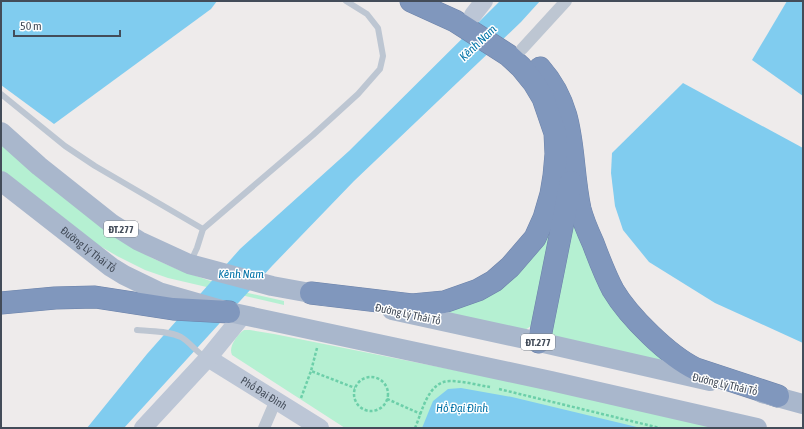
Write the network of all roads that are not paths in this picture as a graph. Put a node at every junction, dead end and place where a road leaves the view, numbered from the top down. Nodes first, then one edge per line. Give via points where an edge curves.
1 (346, 1) edge
2 (411, 1) edge
3 (446, 1) edge
4 (566, 1) edge
5 (471, 12) edge
6 (515, 52) junction
7 (1, 94) edge
8 (1, 132) edge
9 (574, 167) junction
10 (7, 186) edge
11 (203, 229) junction
12 (189, 264) junction
13 (311, 293) junction
14 (1, 303) edge
15 (177, 304) junction
16 (236, 314) junction
17 (137, 330) dead end
18 (539, 342) junction
19 (208, 358) junction
20 (778, 396) junction
21 (276, 400) junction
22 (803, 404) edge
23 (143, 428) edge
24 (264, 428) edge
25 (320, 428) edge
26 (757, 428) edge

1 - 11 lane via 367,14 378,28 383,56 380,69 313,135
2 - 5 highway
3 - 5 highway
4 - 6 street
5 - 6 highway via 502,33
6 - 9 highway via 544,72 565,109 570,128
6 - 13 highway via 521,67 543,98 555,133 556,154 551,194 541,225 523,253 494,281 478,290 444,302 412,305
7 - 11 lane via 65,146
8 - 12 main road, Đường Lý Thái Tổ / ĐT.277 via 112,224 139,241
9 - 18 highway
9 - 20 highway via 584,223 601,264 614,292 638,321 686,364
10 - 15 main road, Đường Lý Thái Tổ via 111,266
11 - 12 lane
12 - 13 main road, Đường Lý Thái Tổ / ĐT.277 via 272,286
13 - 18 main road, Đường Lý Thái Tổ / ĐT.277
14 - 15 highway via 95,297
15 - 16 highway
16 - 19 street
16 - 26 main road
17 - 19 lane via 173,334
18 - 20 main road, Đường Lý Thái Tổ / ĐT.277
19 - 21 street, Phố Đại Đình
19 - 23 street
20 - 22 main road, Đường Lý Thái Tổ / ĐT.277
21 - 24 street
21 - 25 street, Phố Đại Đình

